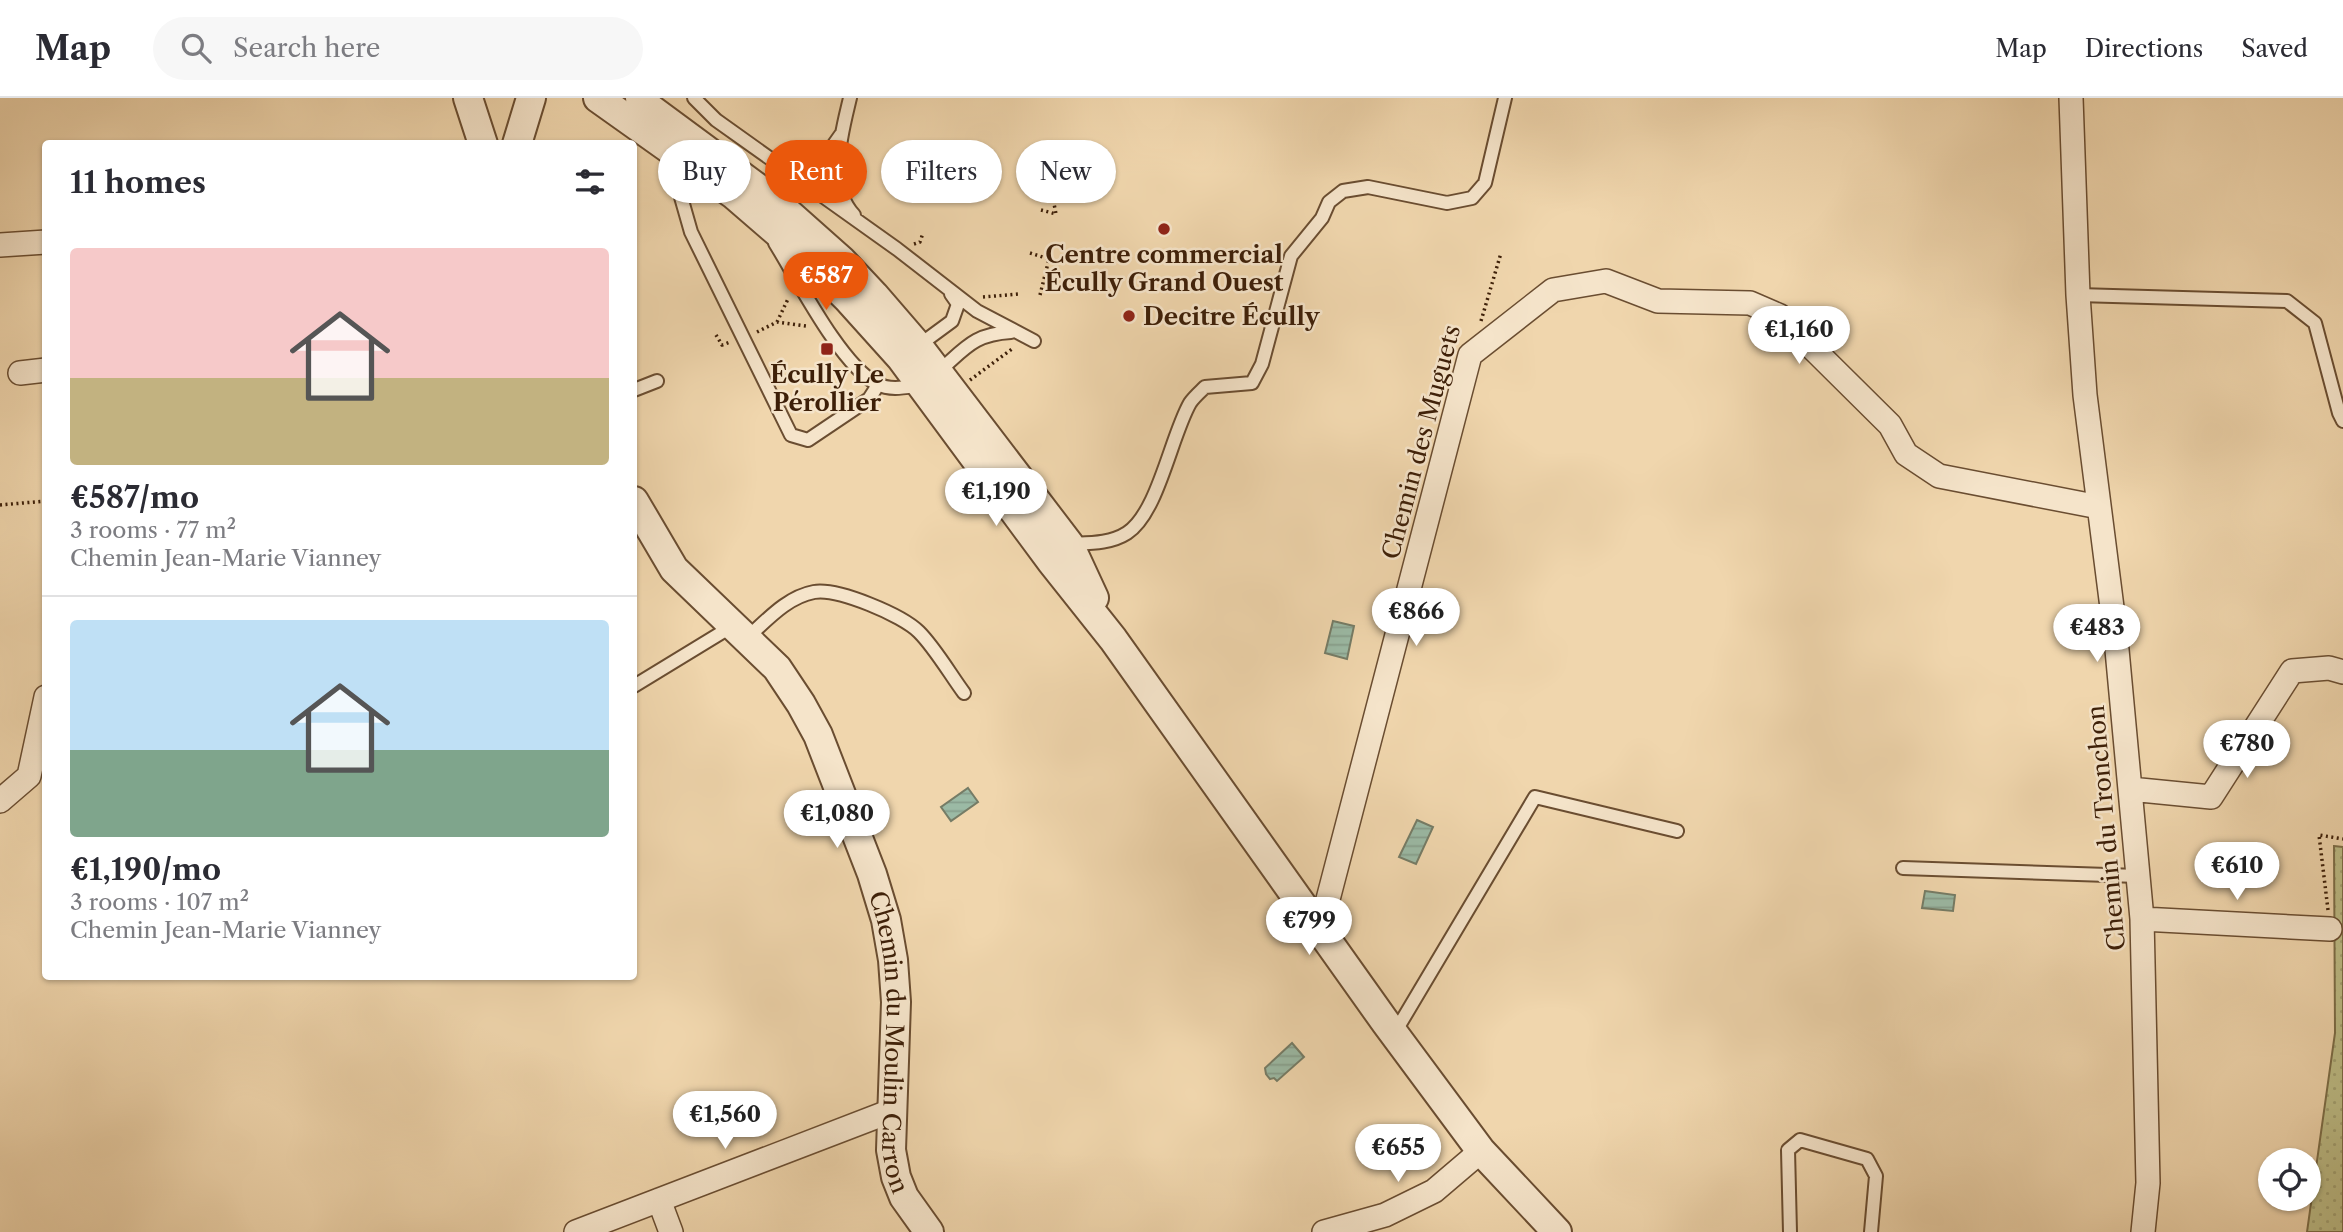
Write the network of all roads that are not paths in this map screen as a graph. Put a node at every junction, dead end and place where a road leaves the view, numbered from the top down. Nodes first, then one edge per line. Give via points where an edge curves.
1 (468, 98) edge
2 (531, 98) edge
3 (598, 98) edge
4 (640, 98) edge
5 (694, 98) edge
6 (850, 98) edge
7 (1505, 98) edge
8 (2071, 98) edge
9 (842, 133) junction
10 (482, 140) edge
11 (518, 140) edge
12 (658, 140) edge
13 (837, 140) edge
14 (765, 155) edge
15 (683, 203) edge
16 (743, 203) edge
17 (832, 203) edge
18 (758, 216) junction
19 (867, 228) junction
20 (42, 242) edge
21 (0, 245) edge
22 (943, 285) junction
23 (2078, 295) junction
24 (977, 305) junction
25 (976, 339) junction
26 (1016, 339) junction
27 (1034, 341) dead end
28 (910, 352) junction
29 (42, 370) edge
30 (20, 373) dead end
31 (929, 379) junction
32 (657, 381) dead end
33 (878, 385) junction
34 (637, 389) edge
35 (2343, 421) edge
36 (637, 506) edge
37 (2099, 507) junction
38 (1069, 544) junction
39 (741, 631) junction
40 (1113, 639) junction
41 (2343, 673) edge
42 (637, 684) edge
43 (964, 693) dead end
44 (42, 716) edge
45 (2130, 789) junction
46 (0, 801) edge
47 (1677, 831) dead end
48 (1903, 868) dead end
49 (2138, 876) junction
50 (2142, 919) junction
51 (2330, 929) road end
52 (1320, 930) junction
53 (1394, 1034) junction
54 (891, 1111) junction
55 (1481, 1151) junction
56 (659, 1200) junction
57 (576, 1232) edge
58 (671, 1232) edge
59 (929, 1232) edge
60 (1324, 1232) edge
61 (1557, 1232) edge
62 (1790, 1232) edge
63 (1871, 1232) edge
64 (2143, 1232) edge

1 - 10 street
2 - 11 street
3 - 12 street
4 - 28 street via 771,197 842,261
5 - 14 lane
6 - 9 lane
7 - 38 lane via 1485,183 1472,198 1447,203 1368,187 1343,191 1329,202 1291,256 1262,364 1252,383 1205,387 1191,402 1150,501 1126,534 1101,543
8 - 23 street, Chemin du Tronchon
9 - 13 lane
9 - 19 lane via 842,196
15 - 33 lane via 691,232 791,435 808,440 869,399
16 - 18 street
17 - 19 lane
18 - 28 street
18 - 33 lane via 826,328
19 - 22 lane
20 - 21 street
22 - 24 lane
22 - 28 lane via 958,310 952,321
23 - 35 lane via 2287,301 2315,323
23 - 37 street, Chemin du Tronchon
24 - 25 lane via 980,326
24 - 26 lane
25 - 26 lane via 994,333
25 - 31 lane
26 - 27 lane
28 - 31 street
29 - 30 street
31 - 33 lane via 898,388
31 - 38 street
31 - 40 street via 1051,561
32 - 34 lane
36 - 39 street, Chemin du Moulin Carron via 674,569
37 - 45 street, Chemin du Tronchon
37 - 52 street, Chemin des Muguets via 1938,476 1906,454 1891,425 1780,316 1750,303 1658,301 1605,281 1553,290 1471,355
38 - 40 street
39 - 42 lane
39 - 43 lane via 815,592 839,594 890,614 918,631
39 - 54 street, Chemin du Moulin Carron via 777,668 802,704 876,886 893,960 896,1002
40 - 52 street
41 - 45 street via 2329,668 2292,671 2211,797
44 - 46 street via 29,776
45 - 49 street, Chemin du Tronchon
47 - 53 lane via 1535,797
48 - 49 lane
49 - 50 street, Chemin du Tronchon
50 - 51 street
50 - 64 street, Chemin du Tronchon via 2148,1183
52 - 53 street
53 - 55 street
54 - 56 street
54 - 59 street, Chemin du Moulin Carron via 896,1177
55 - 60 street via 1434,1191 1385,1215
55 - 61 street
56 - 57 street
56 - 58 street
62 - 63 lane via 1788,1150 1800,1140 1867,1159 1876,1175

